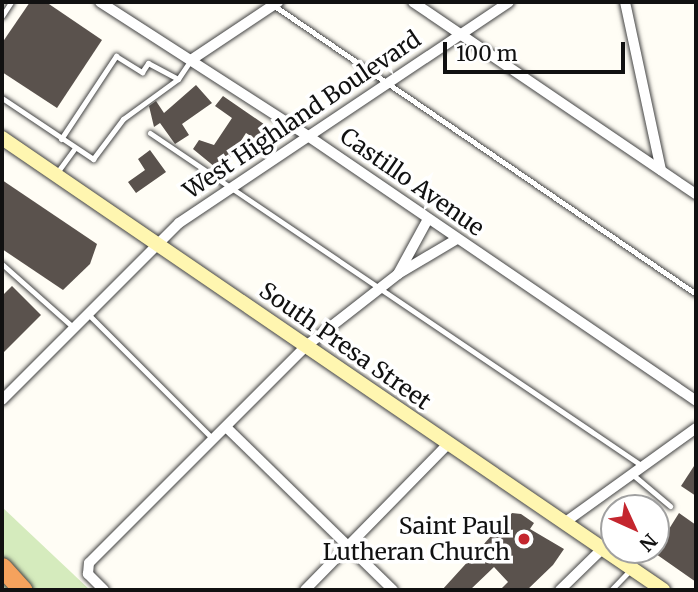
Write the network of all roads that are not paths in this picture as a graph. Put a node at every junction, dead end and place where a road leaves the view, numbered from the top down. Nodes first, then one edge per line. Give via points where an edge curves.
1 (11, 2) edge
2 (101, 2) edge
3 (413, 2) edge
4 (509, 2) edge
5 (625, 2) edge
6 (275, 3) edge
7 (2, 16) edge
8 (461, 34) junction
9 (191, 60) junction
10 (178, 79) junction
11 (386, 84) junction
12 (2, 98) edge
13 (150, 133) dead end
14 (309, 136) junction
15 (61, 139) junction
16 (3, 140) edge
17 (75, 148) junction
18 (661, 170) junction
19 (54, 177) junction
20 (233, 189) junction
21 (696, 194) edge
22 (428, 219) junction
23 (457, 239) junction
24 (156, 243) junction
25 (3, 266) edge
26 (398, 274) junction
27 (380, 289) junction
28 (696, 294) edge
29 (87, 313) junction
30 (73, 327) junction
31 (306, 346) junction
32 (2, 400) edge
33 (696, 401) edge
34 (226, 427) junction
35 (696, 428) edge
36 (214, 439) junction
37 (448, 444) junction
38 (640, 465) junction
39 (631, 472) junction
40 (656, 494) edge
41 (564, 523) junction
42 (600, 546) edge
43 (348, 547) junction
44 (600, 551) edge
45 (624, 564) edge
46 (2, 567) edge
47 (631, 569) junction
48 (2, 581) edge
49 (16, 590) edge
50 (23, 590) edge
51 (104, 590) edge
52 (305, 590) edge
53 (393, 590) edge
54 (561, 590) edge
55 (611, 590) edge
56 (663, 590) edge

1 - 7 lane
2 - 9 street, Castillo Avenue
3 - 8 street
4 - 8 street, West Highland Boulevard
5 - 18 street
6 - 9 street
6 - 11 lane
8 - 11 street, West Highland Boulevard
8 - 18 street
9 - 10 lane
9 - 14 street, Castillo Avenue
10 - 15 lane via 148,63 142,72 116,56
10 - 17 lane via 123,119 93,159
11 - 14 street, West Highland Boulevard
11 - 28 lane
12 - 15 lane
13 - 20 lane
14 - 20 street, West Highland Boulevard
14 - 22 street, Castillo Avenue
15 - 17 lane
16 - 19 main road, South Presa Street
17 - 19 lane
18 - 21 street
19 - 24 main road, South Presa Street
20 - 24 street, West Highland Boulevard
20 - 27 lane
22 - 23 street, Castillo Avenue
22 - 26 street
23 - 26 street
23 - 33 street, Castillo Avenue
24 - 29 street, West Highland Boulevard
24 - 31 main road, South Presa Street
25 - 30 lane
26 - 27 street
27 - 31 street
27 - 38 lane
29 - 30 street, West Highland Boulevard
29 - 36 lane
30 - 32 street, West Highland Boulevard
31 - 34 street
31 - 37 main road, South Presa Street
34 - 36 street
34 - 43 street
35 - 38 street
36 - 51 street via 88,565 88,574
37 - 41 main road, South Presa Street
37 - 43 street
38 - 39 street
39 - 40 lane
39 - 41 street
41 - 42 main road, South Presa Street
43 - 52 street
43 - 53 street
44 - 54 street
45 - 47 main road, South Presa Street
46 - 50 highway
47 - 55 lane
47 - 56 main road, South Presa Street
48 - 49 highway

